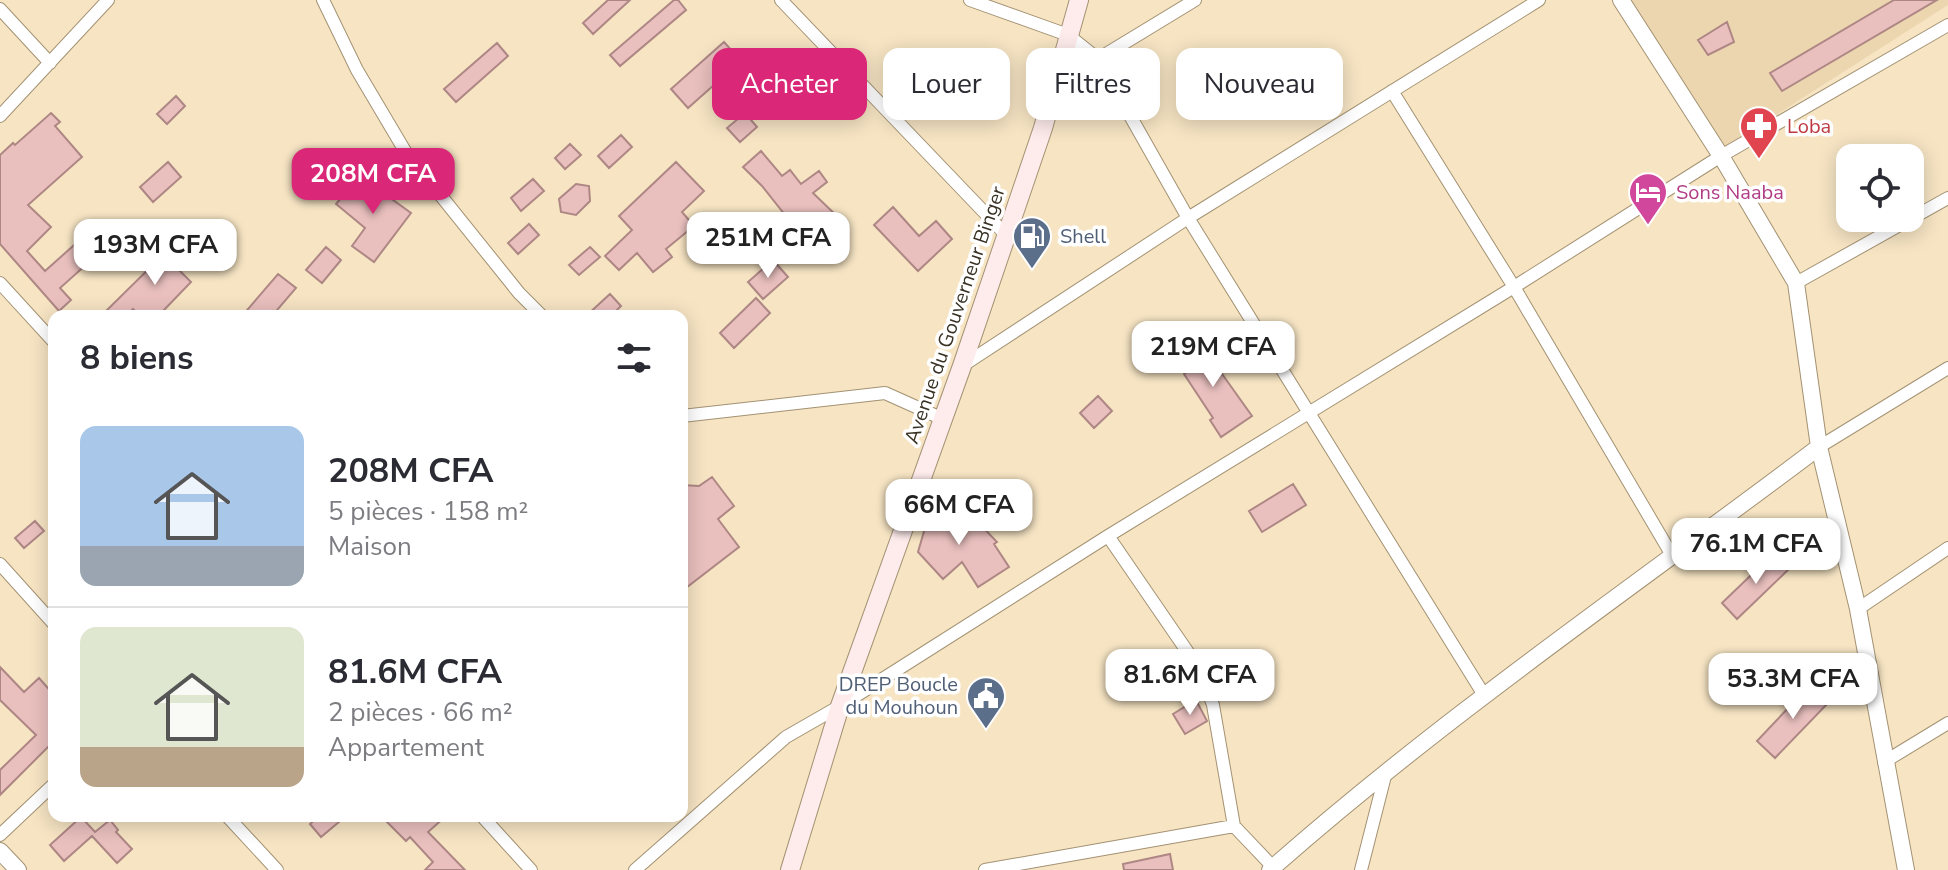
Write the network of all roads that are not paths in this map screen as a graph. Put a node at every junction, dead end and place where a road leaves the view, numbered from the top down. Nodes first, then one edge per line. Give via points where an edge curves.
1 (108, 0) edge
2 (323, 0) edge
3 (781, 0) edge
4 (970, 0) edge
5 (1079, 0) edge
6 (1195, 0) edge
7 (1539, 0) edge
8 (1621, 0) edge
9 (0, 9) edge
10 (1948, 25) edge
11 (1068, 35) junction
12 (1084, 48) edge
13 (1116, 48) edge
14 (50, 63) junction
15 (1392, 91) junction
16 (0, 116) edge
17 (1133, 120) edge
18 (1721, 156) junction
19 (1948, 198) edge
20 (1188, 218) junction
21 (1007, 236) junction
22 (0, 283) edge
23 (1796, 283) junction
24 (1514, 287) junction
25 (536, 310) edge
26 (48, 335) edge
27 (962, 366) junction
28 (1948, 368) edge
29 (1308, 413) junction
30 (688, 415) edge
31 (943, 419) junction
32 (1819, 447) junction
33 (1108, 536) junction
34 (1948, 548) edge
35 (1673, 557) junction
36 (0, 564) edge
37 (1858, 609) junction
38 (48, 617) edge
39 (1484, 695) junction
40 (840, 706) junction
41 (1948, 723) edge
42 (1884, 762) junction
43 (1387, 771) junction
44 (48, 790) edge
45 (233, 822) edge
46 (487, 822) edge
47 (1234, 826) junction
48 (0, 835) edge
49 (0, 851) edge
50 (1271, 868) edge
51 (18, 870) edge
52 (277, 870) edge
53 (531, 870) edge
54 (635, 870) edge
55 (790, 870) edge
56 (985, 870) edge
57 (1361, 870) edge
58 (1906, 870) edge

1 - 14 street
2 - 25 street via 405,151
3 - 21 street
4 - 11 street
5 - 11 main road, Avenue du Gouverneur Binger
6 - 13 street
7 - 15 street
8 - 18 street
9 - 14 street
10 - 18 street
11 - 12 street
11 - 21 main road, Avenue du Gouverneur Binger
14 - 16 street
15 - 20 street
15 - 24 street
17 - 20 street
18 - 23 street
18 - 24 street
19 - 23 street
20 - 27 street
20 - 29 street
21 - 27 main road, Avenue du Gouverneur Binger
22 - 26 street
23 - 32 street
24 - 29 street
24 - 35 street
27 - 31 main road, Avenue du Gouverneur Binger
28 - 32 street
29 - 33 street
29 - 39 street
30 - 31 street via 885,393
31 - 40 main road, Avenue du Gouverneur Binger
32 - 35 street
32 - 37 street
33 - 40 street
33 - 47 street via 1200,670 1213,705
34 - 37 street
35 - 39 street
36 - 38 street
37 - 42 street
39 - 43 street
40 - 54 street via 786,737
40 - 55 main road, Avenue du Gouverneur Binger
41 - 42 street
42 - 58 street
43 - 50 street
43 - 57 street
44 - 48 street
45 - 52 street
46 - 53 street
47 - 50 street
47 - 56 street
49 - 51 street

